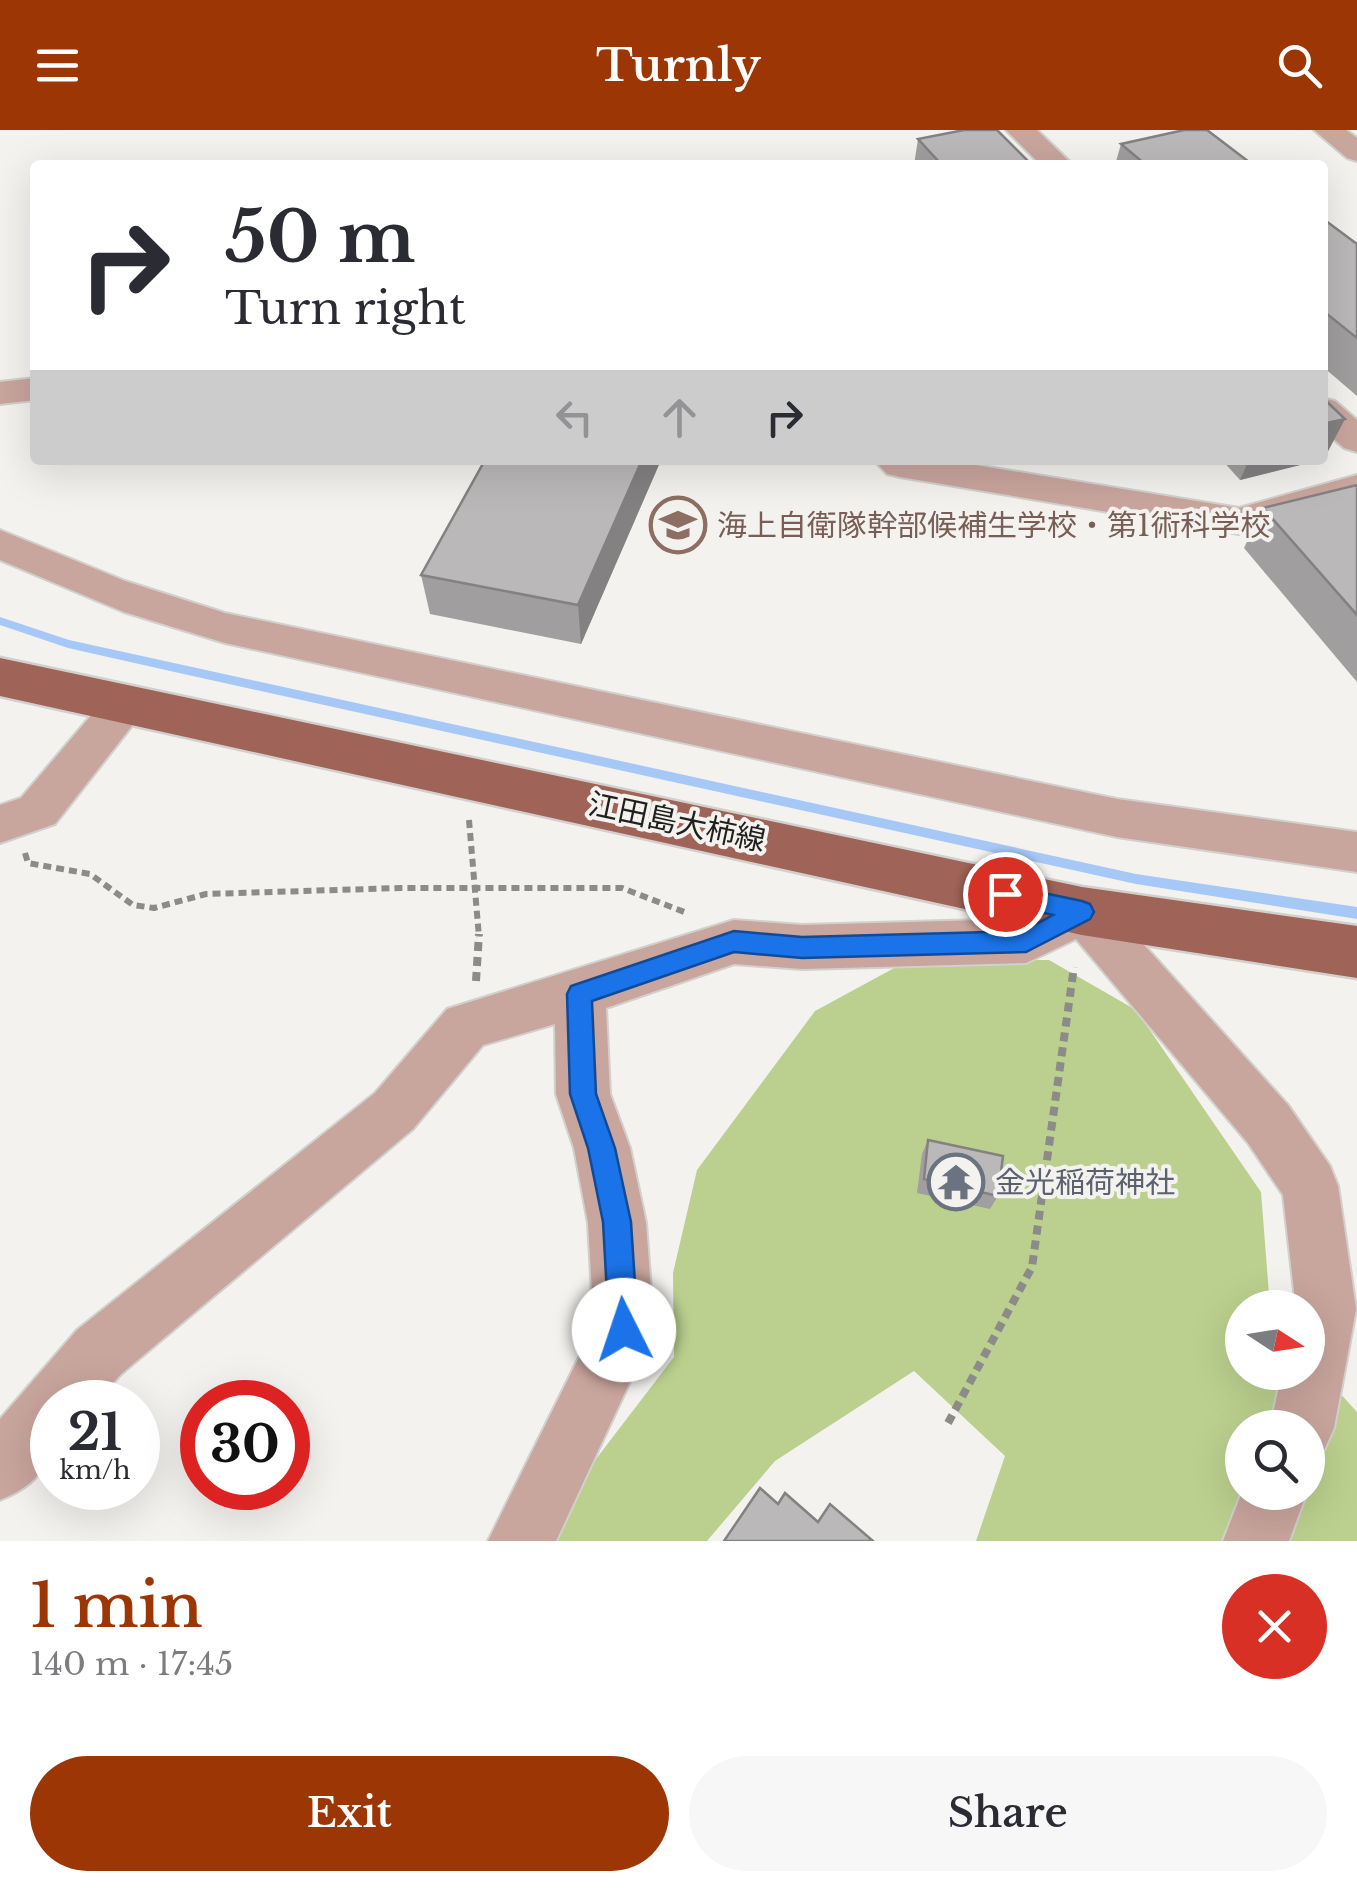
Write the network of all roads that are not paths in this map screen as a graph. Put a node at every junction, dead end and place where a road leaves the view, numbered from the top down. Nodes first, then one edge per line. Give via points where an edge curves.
1 (1020, 130) edge
2 (1328, 130) edge
3 (1357, 152) edge
4 (1053, 160) edge
5 (30, 390) edge
6 (0, 393) edge
7 (1328, 414) edge
8 (1357, 440) edge
9 (900, 465) edge
10 (1357, 488) edge
11 (0, 544) edge
12 (0, 677) edge
13 (127, 704) junction
14 (9, 821) edge
15 (1357, 852) edge
16 (1082, 912) junction
17 (1357, 952) edge
18 (580, 994) junction
19 (74, 1380) edge
20 (1306, 1410) edge
21 (30, 1432) edge
22 (0, 1468) edge
23 (1269, 1510) edge
24 (521, 1541) edge
25 (1256, 1541) edge

1 - 4 street
2 - 3 street
5 - 6 street
7 - 8 street
9 - 10 street via 1239,521
11 - 15 street via 151,609 226,628 1117,818
12 - 13 main road, 江田島大柿線
13 - 14 street via 38,811
13 - 16 main road, 江田島大柿線
16 - 17 main road, 江田島大柿線
16 - 18 street via 1026,941 802,948 734,942
16 - 20 street via 1268,1124 1310,1186 1326,1310
18 - 19 street via 466,1026 394,1111 98,1352
18 - 24 street via 583,1094 617,1222 624,1330
21 - 22 street
23 - 25 street

